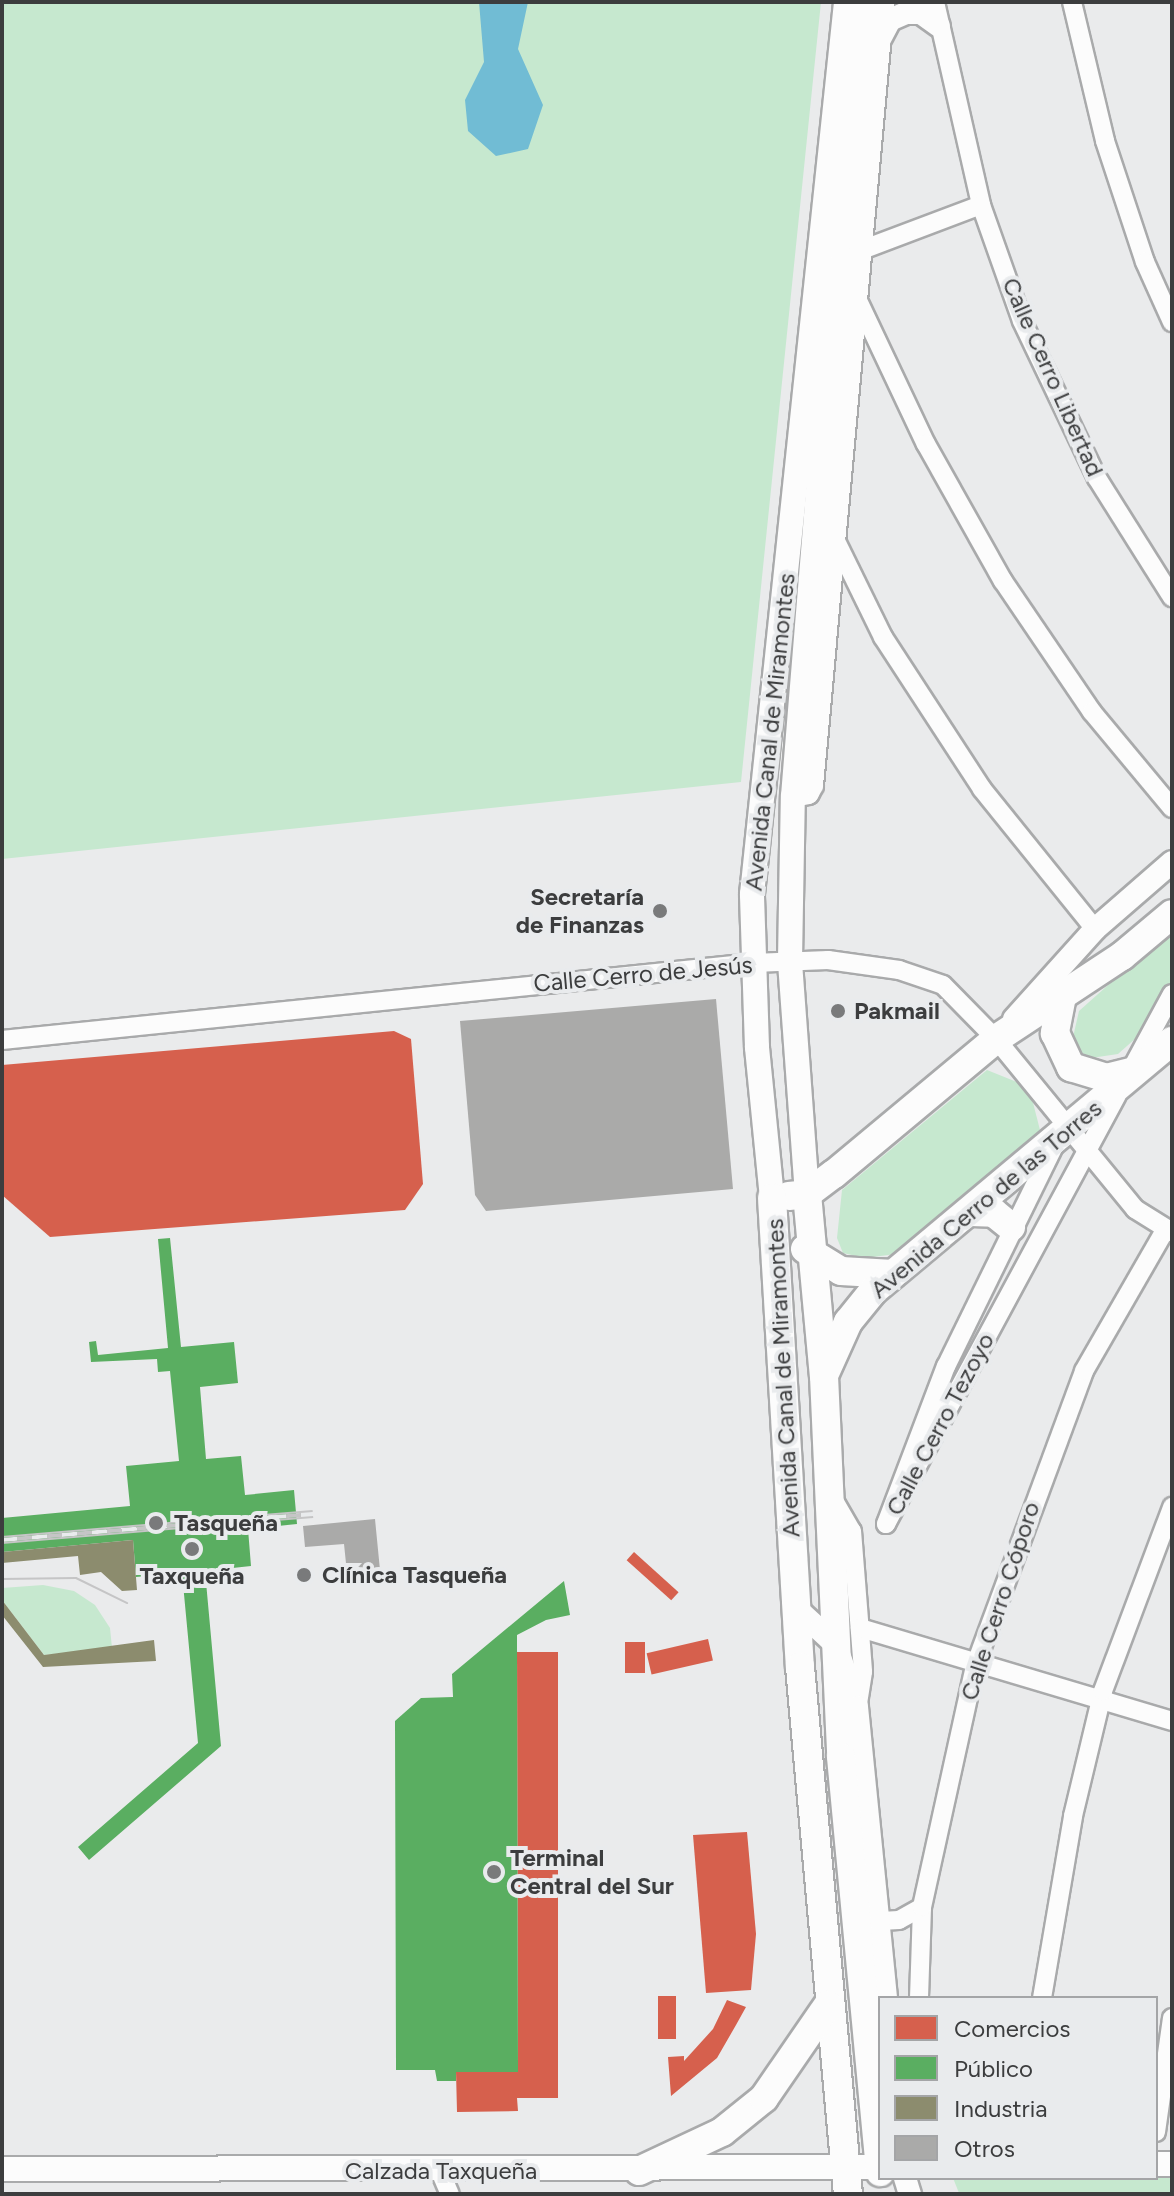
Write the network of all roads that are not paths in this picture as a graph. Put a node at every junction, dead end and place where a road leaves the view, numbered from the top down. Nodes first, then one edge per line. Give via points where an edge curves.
1 (846, 2) edge
2 (864, 2) edge
3 (883, 2) edge
4 (935, 2) edge
5 (1072, 2) edge
6 (939, 26) junction
7 (879, 48) junction
8 (981, 205) junction
9 (859, 251) junction
10 (854, 291) junction
11 (1172, 322) edge
12 (882, 346) junction
13 (849, 348) junction
14 (835, 539) junction
15 (1172, 597) edge
16 (776, 687) junction
17 (793, 796) junction
18 (1172, 808) edge
19 (1172, 862) edge
20 (1172, 914) edge
21 (1095, 929) junction
22 (790, 960) junction
23 (753, 963) junction
24 (1172, 994) edge
25 (1062, 996) junction
26 (996, 1039) junction
27 (2, 1040) edge
28 (1172, 1041) edge
29 (1141, 1067) junction
30 (1064, 1134) junction
31 (807, 1194) junction
32 (772, 1198) junction
33 (971, 1212) junction
34 (1011, 1227) junction
35 (1169, 1231) edge
36 (814, 1257) junction
37 (893, 1274) junction
38 (824, 1376) junction
39 (829, 1493) junction
40 (1172, 1507) edge
41 (796, 1608) junction
42 (860, 1628) junction
43 (836, 1645) junction
44 (975, 1666) junction
45 (1101, 1702) junction
46 (857, 1707) junction
47 (1172, 1721) edge
48 (841, 1757) junction
49 (922, 1907) junction
50 (880, 1921) junction
51 (886, 1996) edge
52 (919, 1996) edge
53 (1042, 1996) edge
54 (828, 2005) junction
55 (1172, 2018) edge
56 (1158, 2118) edge
57 (878, 2145) edge
58 (2, 2169) edge
59 (440, 2171) junction
60 (639, 2171) junction
61 (878, 2177) edge
62 (846, 2182) edge
63 (450, 2194) edge

1 - 16 main road, Avenida Canal de Miramontes
2 - 17 main road, Avenida Canal de Miramontes via 838,247
3 - 7 street, Avenida Canal de Miramontes
4 - 6 street, Calle Cerro Libertad
5 - 11 street via 1105,141 1145,262
6 - 7 street via 921,13 897,16 883,32
6 - 8 street, Calle Cerro Libertad
7 - 9 street, Avenida Canal de Miramontes
8 - 9 street
8 - 15 street, Calle Cerro Libertad via 1022,321 1060,404 1097,478
9 - 10 street, Avenida Canal de Miramontes
10 - 12 street
10 - 13 street, Avenida Canal de Miramontes
12 - 13 street via 863,339
12 - 18 street via 926,444 1003,581 1092,712
13 - 14 street, Avenida Canal de Miramontes
14 - 17 street, Avenida Canal de Miramontes via 812,785 808,793
14 - 21 street via 883,637 982,789
16 - 17 main road via 781,721 776,778
16 - 23 main road, Avenida Canal de Miramontes via 756,832
17 - 22 main road, Avenida Canal de Miramontes
19 - 21 street
20 - 25 main road
21 - 26 street
22 - 23 street, Calle Cerro de Jesús
22 - 26 street, Calle Cerro de Jesús via 828,960 925,975 943,985
22 - 31 main road, Avenida Canal de Miramontes
23 - 27 street, Calle Cerro de Jesús
23 - 32 main road, Avenida Canal de Miramontes
24 - 34 street, Calle Cerro Tezoyo via 886,1524 946,1366
25 - 26 main road
25 - 29 main road via 1055,1033 1071,1067 1106,1078
26 - 30 street, Calle Cerro de Jesús
26 - 31 main road
28 - 29 main road, Avenida Cerro de las Torres
29 - 30 main road, Avenida Cerro de las Torres
30 - 33 main road, Avenida Cerro de las Torres
30 - 34 street, Calle Cerro Tezoyo
30 - 35 street, Calle Cerro de Jesús via 1135,1209
31 - 32 main road
31 - 36 main road, Avenida Canal de Miramontes
32 - 36 main road via 794,1237
32 - 41 main road, Avenida Canal de Miramontes
33 - 34 main road via 994,1213
33 - 37 main road, Avenida Cerro de las Torres
35 - 44 street, Calle Cerro Cóporo via 1084,1371
36 - 37 main road via 852,1274
36 - 38 main road, Avenida Canal de Miramontes
37 - 38 main road, Avenida Cerro de las Torres via 858,1307
38 - 39 main road, Avenida Canal de Miramontes
39 - 42 street, Avenida Canal de Miramontes via 852,1531
39 - 43 main road, Avenida Canal de Miramontes
40 - 45 street
41 - 43 street, Avenida Canal de Miramontes
41 - 54 main road, Avenida Canal de Miramontes
42 - 44 street
42 - 46 street, Avenida Canal de Miramontes via 863,1672
43 - 46 street, Avenida Canal de Miramontes
43 - 48 main road, Avenida Canal de Miramontes
44 - 45 street
44 - 49 street, Calle Cerro Cóporo
45 - 47 street
45 - 53 street via 1073,1816
46 - 48 street, Avenida Canal de Miramontes
46 - 50 street, Avenida Canal de Miramontes
48 - 57 main road, Avenida Canal de Miramontes
49 - 50 street via 899,1920
49 - 52 street, Calle Cerro Cóporo
50 - 51 street, Avenida Canal de Miramontes
54 - 60 main road via 764,2098 722,2132
54 - 62 main road, Avenida Canal de Miramontes
55 - 56 street
58 - 59 main road, Calzada Taxqueña
59 - 60 main road, Calzada Taxqueña
59 - 63 street
60 - 62 main road, Calzada Taxqueña
61 - 62 main road, Calzada Taxqueña

